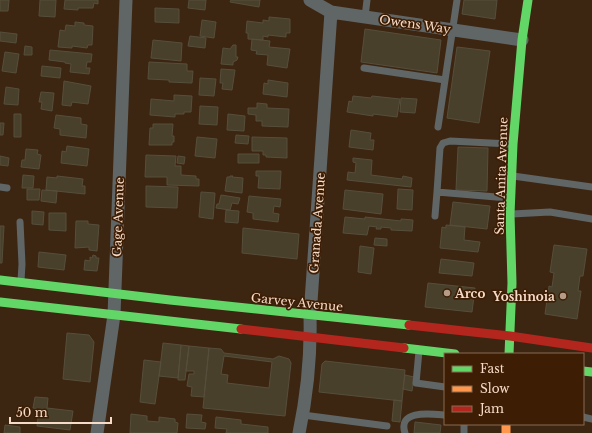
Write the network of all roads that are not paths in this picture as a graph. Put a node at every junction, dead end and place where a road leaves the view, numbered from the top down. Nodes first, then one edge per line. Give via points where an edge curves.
1 (126, 0) edge
2 (310, 0) edge
3 (367, 0) edge
4 (457, 0) edge
5 (528, 0) edge
6 (331, 12) junction
7 (365, 17) junction
8 (453, 30) junction
9 (522, 40) junction
10 (364, 68) dead end
11 (445, 80) junction
12 (438, 127) dead end
13 (513, 144) junction
14 (511, 176) junction
15 (592, 187) edge
16 (437, 192) junction
17 (510, 198) junction
18 (510, 214) junction
19 (435, 216) dead end
20 (592, 219) edge
21 (20, 222) dead end
22 (0, 280) edge
23 (21, 283) junction
24 (114, 294) junction
25 (0, 302) edge
26 (114, 315) junction
27 (310, 316) junction
28 (510, 336) junction
29 (310, 338) junction
30 (592, 348) edge
31 (420, 350) junction
32 (446, 353) edge
33 (509, 353) edge
34 (444, 387) edge
35 (444, 414) edge
36 (303, 415) junction
37 (387, 426) dead end
38 (97, 433) edge
39 (299, 433) edge
40 (405, 433) edge

1 - 24 street, Gage Avenue
2 - 6 street, Owens Way
3 - 7 lane
4 - 8 lane
5 - 9 main road, Santa Anita Avenue
6 - 7 street, Owens Way
6 - 27 street, Granada Avenue
7 - 8 street, Owens Way
8 - 9 street, Owens Way
8 - 11 lane
9 - 13 main road, Santa Anita Avenue
10 - 11 lane
11 - 12 lane
13 - 14 main road, Santa Anita Avenue
13 - 16 lane via 450,141 443,143 440,148
14 - 15 lane
14 - 17 main road, Santa Anita Avenue
16 - 17 lane
16 - 19 lane
17 - 18 main road, Santa Anita Avenue
18 - 20 lane via 550,212
18 - 28 main road, Santa Anita Avenue
21 - 23 lane
22 - 23 main road, Garvey Avenue
23 - 24 main road, Garvey Avenue
24 - 26 street, Gage Avenue
24 - 27 main road, Garvey Avenue
25 - 26 main road
26 - 29 main road
26 - 38 street, Gage Avenue
27 - 28 main road, Garvey Avenue
27 - 29 street, Granada Avenue
28 - 30 main road, Garvey Avenue
28 - 33 main road, Santa Anita Avenue
29 - 31 main road
29 - 36 street, Granada Avenue
31 - 32 main road
31 - 34 lane via 416,383
35 - 40 lane via 414,414 406,421
36 - 37 lane
36 - 39 street, Granada Avenue

